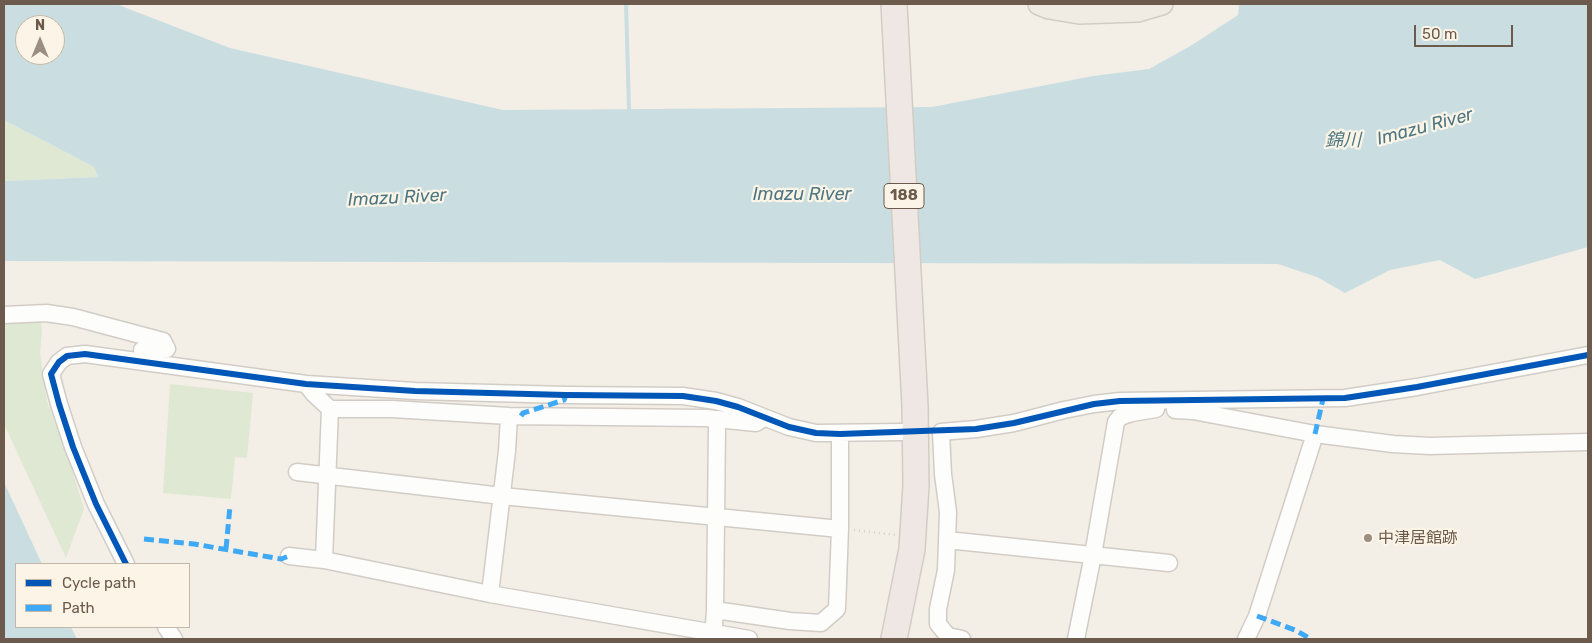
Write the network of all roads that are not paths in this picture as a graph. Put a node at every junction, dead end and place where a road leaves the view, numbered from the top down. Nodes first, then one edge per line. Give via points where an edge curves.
1 (894, 4) edge
2 (1040, 4) edge
3 (1162, 4) edge
4 (4, 315) edge
5 (1588, 355) edge
6 (144, 362) junction
7 (306, 384) junction
8 (1162, 405) junction
9 (330, 409) junction
10 (509, 416) junction
11 (764, 418) junction
12 (719, 419) junction
13 (904, 432) dead end
14 (840, 434) junction
15 (1315, 434) junction
16 (1588, 442) edge
17 (297, 472) dead end
18 (328, 475) junction
19 (502, 496) junction
20 (716, 516) junction
21 (840, 528) junction
22 (947, 540) junction
23 (1093, 555) junction
24 (289, 556) dead end
25 (324, 560) junction
26 (126, 563) edge
27 (1169, 563) dead end
28 (490, 594) junction
29 (715, 610) junction
30 (167, 628) edge
31 (713, 637) edge
32 (174, 639) edge
33 (749, 639) edge
34 (894, 639) edge
35 (962, 639) edge
36 (1076, 639) edge
37 (1246, 639) edge

1 - 34 highway, 188 via 916,475 909,572
2 - 3 main road via 1078,13 1113,13 1138,11
4 - 6 street via 46,312 163,341 167,349 142,350
5 - 8 street via 1344,398
6 - 7 street
6 - 26 street via 85,354 67,356 58,362 51,374 73,447 96,504
7 - 9 street
7 - 11 street via 415,391 683,396 716,401
8 - 15 street
8 - 22 street via 1120,401 1094,404 976,430 941,432 948,502
8 - 23 street via 1120,417 1116,422
9 - 10 street
9 - 18 street
10 - 12 street
10 - 19 street
11 - 12 street via 756,423
11 - 14 street via 788,427
12 - 20 street
13 - 14 street
14 - 21 street
15 - 16 street via 1430,446
15 - 37 street via 1257,616
17 - 18 street
18 - 19 street
18 - 25 street
19 - 20 street
19 - 28 street
20 - 21 street
20 - 29 street
21 - 29 street via 837,608 820,623
22 - 23 street
22 - 35 street via 938,624 948,636
23 - 27 street
23 - 36 street
24 - 25 street
25 - 28 street
28 - 31 street
29 - 31 street
30 - 32 street
31 - 33 street

